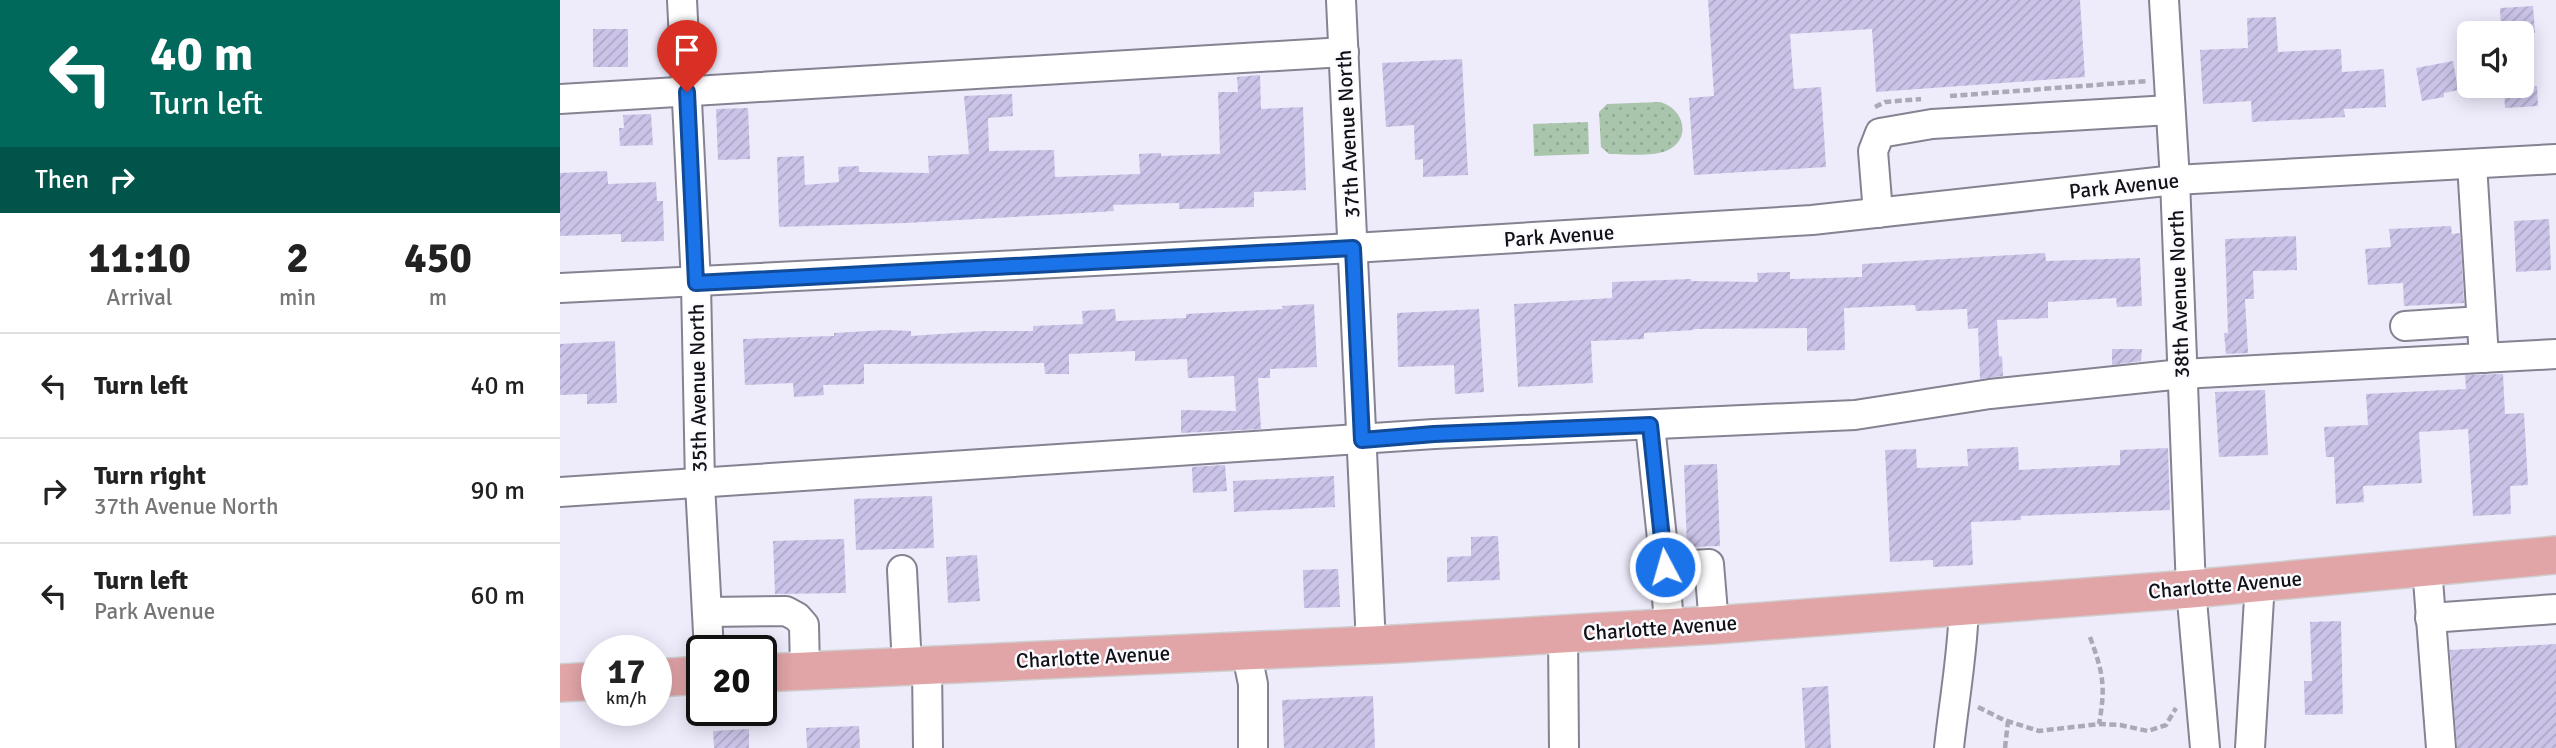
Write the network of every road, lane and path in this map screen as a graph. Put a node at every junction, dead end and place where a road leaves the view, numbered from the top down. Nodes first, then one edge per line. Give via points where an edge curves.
1 (682, 0) edge
2 (1341, 0) edge
3 (2164, 0) edge
4 (1344, 52) junction
5 (687, 92) junction
6 (560, 99) edge
7 (2170, 110) junction
8 (2556, 159) edge
9 (2472, 164) junction
10 (2175, 180) junction
11 (1878, 213) junction
12 (1353, 248) junction
13 (696, 283) junction
14 (560, 288) edge
15 (2481, 321) junction
16 (2405, 326) dead end
17 (2556, 354) edge
18 (2484, 358) junction
19 (2182, 374) junction
20 (1650, 425) junction
21 (1362, 440) junction
22 (700, 484) junction
23 (560, 492) edge
24 (2556, 555) edge
25 (1665, 567) junction
26 (2427, 567) junction
27 (902, 570) dead end
28 (2260, 582) junction
29 (2191, 589) junction
30 (1964, 605) junction
31 (2556, 609) edge
32 (707, 612) junction
33 (2430, 618) junction
34 (1714, 625) junction
35 (1669, 627) junction
36 (1563, 634) junction
37 (708, 635) edge
38 (2090, 637) dead end
39 (1371, 645) junction
40 (1246, 650) junction
41 (917, 666) junction
42 (805, 670) junction
43 (777, 672) edge
44 (581, 682) edge
45 (560, 683) edge
46 (1979, 696) dead end
47 (2180, 701) dead end
48 (2008, 721) junction
49 (2099, 724) junction
50 (928, 748) edge
51 (1253, 748) edge
52 (1564, 748) edge
53 (1949, 748) edge
54 (2005, 748) edge
55 (2205, 748) edge
56 (2250, 748) edge
57 (2441, 748) edge

1 - 5 street, 35th Avenue North
2 - 4 street, 37th Avenue North
3 - 7 street, 38th Avenue North
4 - 5 street
4 - 12 street, 37th Avenue North
5 - 6 street
5 - 13 street, 35th Avenue North
7 - 10 street, 38th Avenue North
7 - 11 street via 1932,124 1880,133 1873,151
8 - 9 street, Park Avenue
9 - 10 street, Park Avenue
9 - 15 street
10 - 11 street, Park Avenue
10 - 19 street, 38th Avenue North
11 - 12 street, Park Avenue
12 - 13 street, Park Avenue
12 - 21 street, 37th Avenue North
13 - 14 street, Park Avenue
13 - 22 street, 35th Avenue North
15 - 16 street
15 - 18 street
17 - 18 street
18 - 19 street
19 - 20 street via 1990,394 1855,415
19 - 29 street, 38th Avenue North
20 - 21 street
20 - 25 street
21 - 22 street
21 - 39 street, 37th Avenue North
22 - 23 street
22 - 32 street, 35th Avenue North
24 - 26 main road, Charlotte Avenue
25 - 34 street via 1709,564
25 - 35 street
26 - 28 main road, Charlotte Avenue
26 - 33 street
27 - 41 street
28 - 29 main road, Charlotte Avenue
28 - 56 street
29 - 30 main road, Charlotte Avenue
29 - 55 street, 38th Avenue North
30 - 34 main road, Charlotte Avenue
30 - 53 street
31 - 33 street
32 - 37 street, 35th Avenue North
32 - 42 street via 786,611 797,617 804,625
33 - 57 street
34 - 35 main road, Charlotte Avenue
35 - 36 main road, Charlotte Avenue
36 - 39 main road, Charlotte Avenue
36 - 52 street
38 - 49 path via 2103,672
39 - 40 main road, Charlotte Avenue
40 - 41 main road, Charlotte Avenue
40 - 51 street via 1253,684
41 - 42 main road, Charlotte Avenue
41 - 50 street
42 - 43 main road, Charlotte Avenue
44 - 45 main road
46 - 48 path via 1978,708
47 - 49 path via 2166,725 2148,731
48 - 49 path via 2039,732
48 - 54 path

